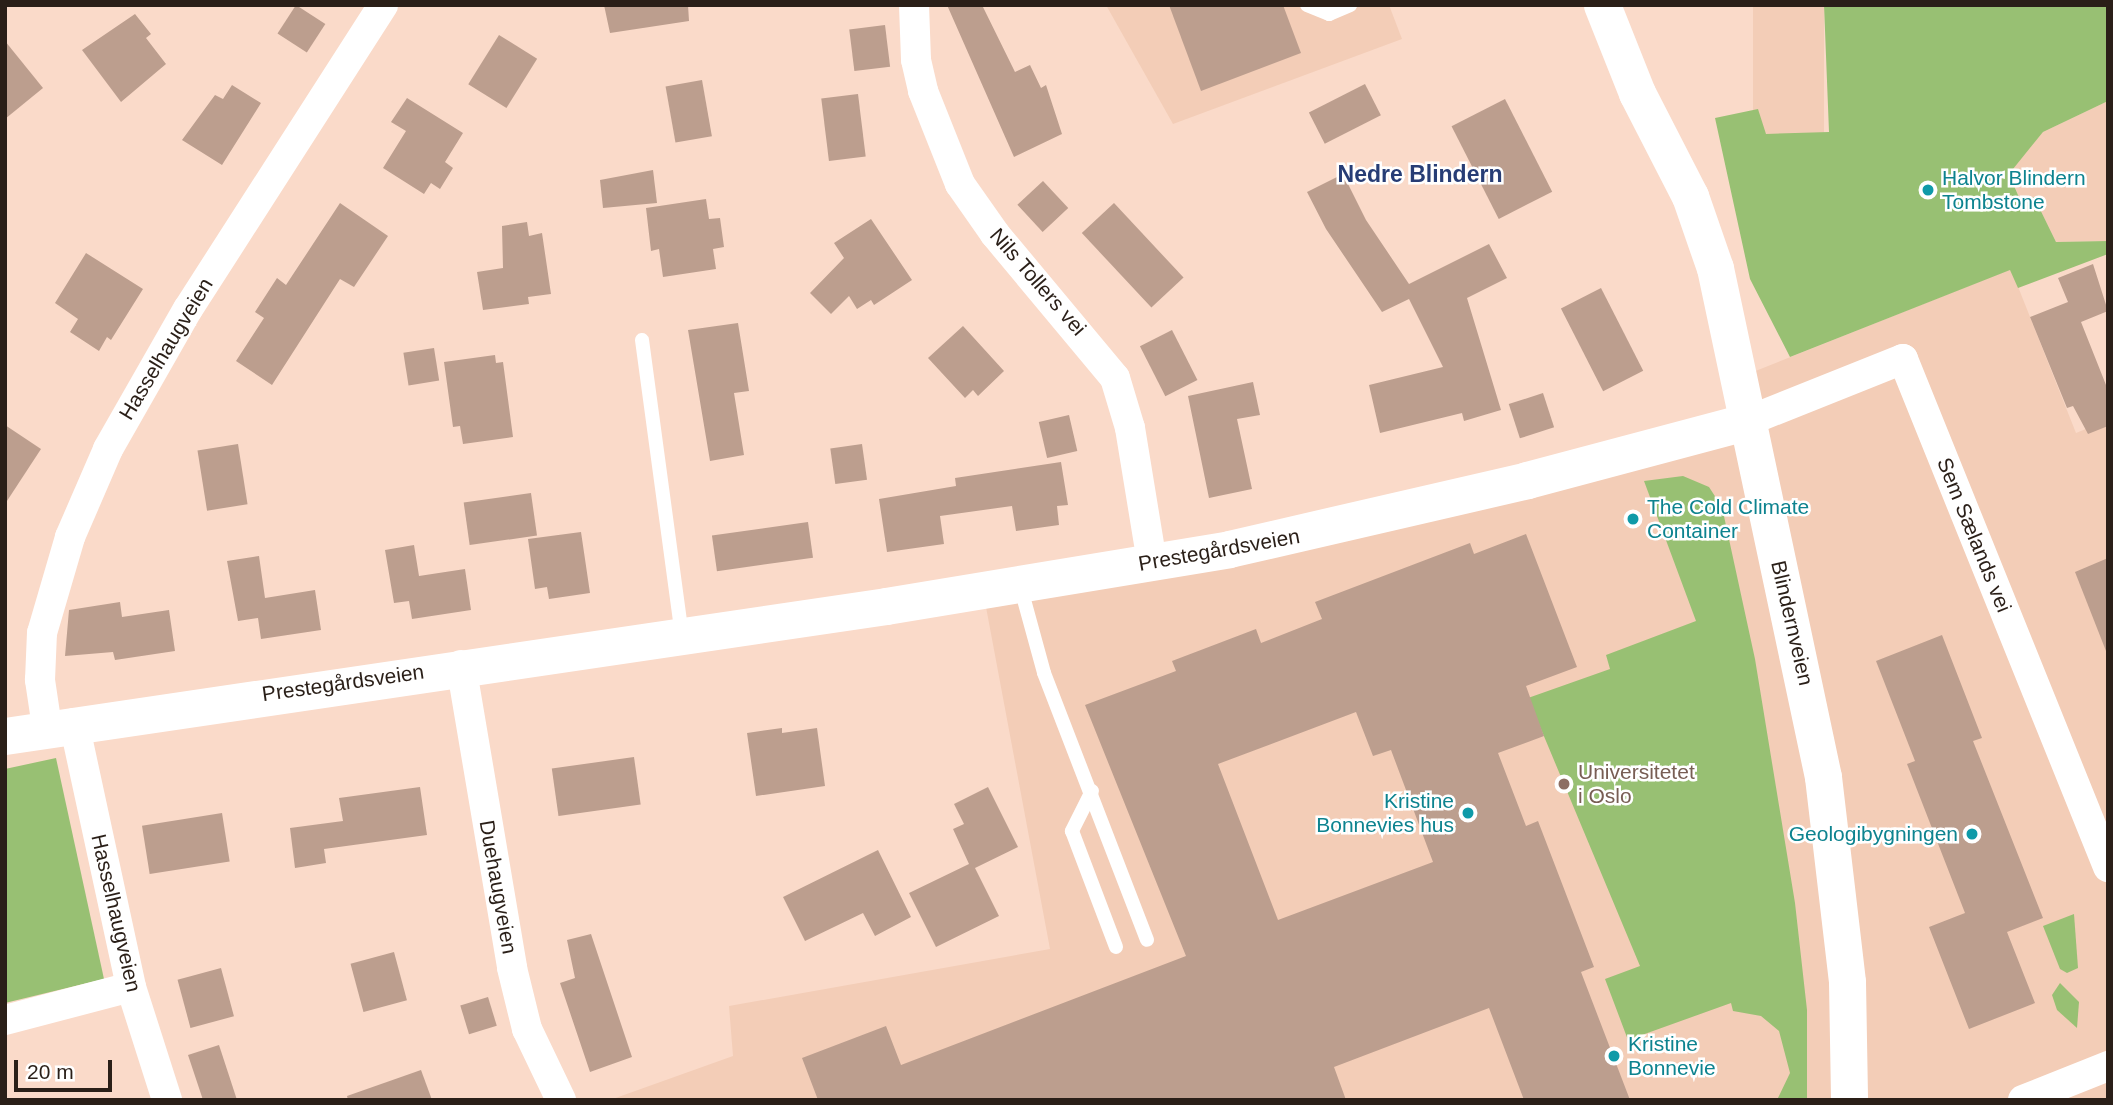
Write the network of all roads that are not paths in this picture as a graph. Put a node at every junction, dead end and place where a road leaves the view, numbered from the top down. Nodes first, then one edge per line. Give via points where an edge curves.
1 (383, 5) edge
2 (914, 5) edge
3 (1307, 5) edge
4 (1350, 5) edge
5 (1602, 5) edge
6 (642, 340) dead end
7 (1748, 421) junction
8 (1152, 563) junction
9 (1020, 584) junction
10 (682, 634) junction
11 (461, 666) junction
12 (61, 725) junction
13 (5, 736) edge
14 (1091, 790) junction
15 (2108, 867) edge
16 (1147, 940) dead end
17 (1116, 947) dead end
18 (131, 987) junction
19 (5, 1020) edge
20 (2108, 1066) edge
21 (167, 1100) edge
22 (561, 1100) edge
23 (1849, 1100) edge
24 (2023, 1100) edge

1 - 12 street, Hasselhaugveien via 188,309 108,449 70,537 42,633 40,680
2 - 8 street, Nils Tollers vei via 916,60 923,91 960,184 995,234 1115,378 1128,418
3 - 4 lane via 1329,14
5 - 7 street, Blindernveien via 1622,61 1690,196
6 - 10 lane
7 - 8 street, Prestegårdsveien via 1352,523
7 - 15 street, Sem Sælands vei via 1903,359
7 - 23 street, Blindernveien via 1823,777 1847,982
8 - 9 street, Prestegårdsveien
9 - 10 street, Prestegårdsveien
9 - 14 lane via 1044,673
10 - 11 street, Prestegårdsveien
11 - 12 street, Prestegårdsveien
11 - 22 street, Duehaugveien via 512,968 527,1029
12 - 13 street, Prestegårdsveien
12 - 18 street, Hasselhaugveien
14 - 16 lane
14 - 17 lane via 1072,831
18 - 19 street
18 - 21 street, Hasselhaugveien
20 - 24 street

